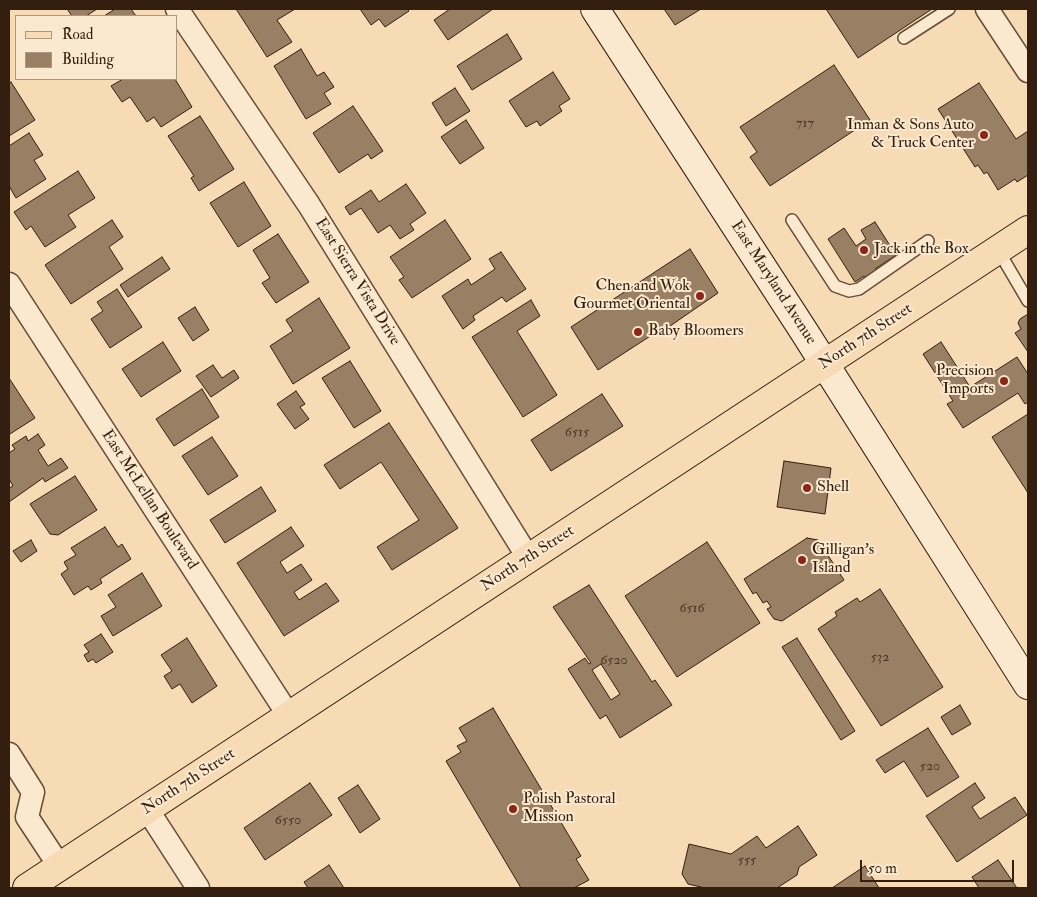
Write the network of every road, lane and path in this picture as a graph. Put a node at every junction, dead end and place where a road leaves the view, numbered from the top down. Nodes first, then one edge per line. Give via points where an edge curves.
1 (177, 9) edge
2 (595, 9) edge
3 (949, 9) edge
4 (987, 9) edge
5 (904, 38) dead end
6 (1028, 71) edge
7 (792, 220) dead end
8 (1028, 230) edge
9 (928, 242) dead end
10 (998, 250) junction
11 (9, 284) edge
12 (1028, 298) edge
13 (825, 363) junction
14 (529, 559) junction
15 (1025, 672) edge
16 (289, 716) junction
17 (9, 754) edge
18 (147, 809) junction
19 (18, 816) edge
20 (60, 867) junction
21 (27, 888) edge
22 (198, 888) edge

1 - 14 street, East Sierra Vista Drive via 310,205
2 - 13 street, East Maryland Avenue
3 - 5 lane
4 - 6 street
7 - 9 lane via 835,286 849,291 859,289
8 - 10 main road, North 7th Street
10 - 12 lane
10 - 13 main road, North 7th Street
11 - 16 street, East McLellan Boulevard
13 - 14 main road, North 7th Street
13 - 15 street, East Maryland Avenue
14 - 16 main road, North 7th Street
16 - 18 main road, North 7th Street
17 - 19 street via 33,792
18 - 20 main road, North 7th Street
18 - 22 street
19 - 20 street
20 - 21 main road, North 7th Street

